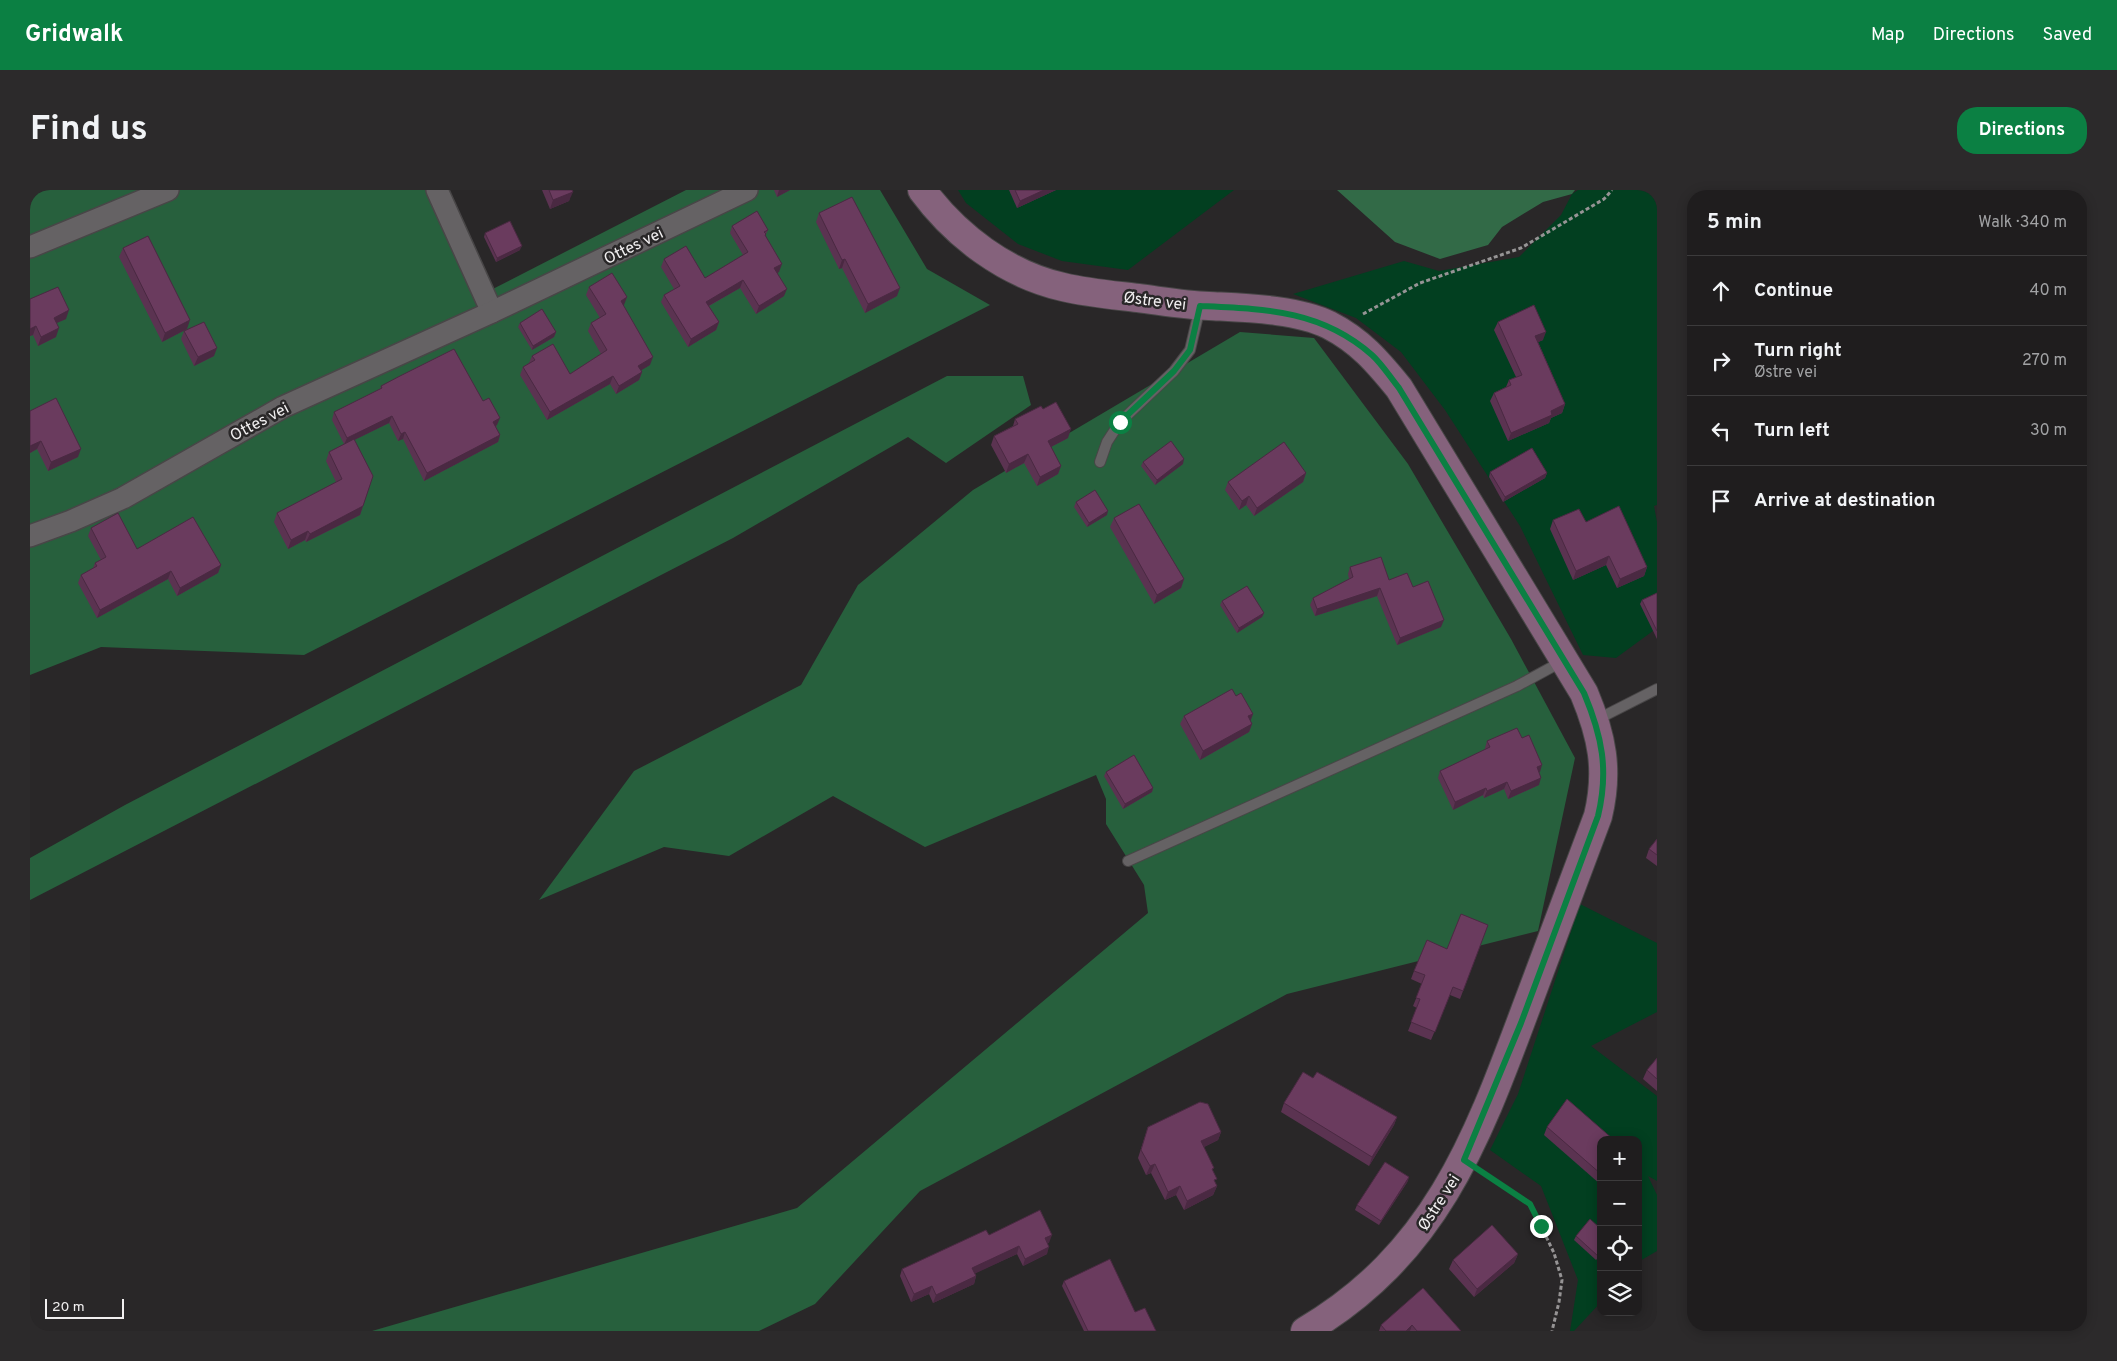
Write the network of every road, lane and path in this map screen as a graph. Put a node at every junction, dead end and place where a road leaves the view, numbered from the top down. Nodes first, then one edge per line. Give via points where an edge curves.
1 (168, 190) edge
2 (437, 190) edge
3 (747, 190) edge
4 (922, 190) edge
5 (1612, 190) edge
6 (30, 247) edge
7 (1200, 306) junction
8 (492, 312) junction
9 (1337, 330) junction
10 (1100, 462) dead end
11 (30, 536) edge
12 (1564, 660) junction
13 (1657, 689) edge
14 (1595, 720) junction
15 (1128, 861) dead end
16 (1464, 1160) junction
17 (1306, 1331) edge
18 (1552, 1331) edge

1 - 6 street
2 - 8 street
3 - 8 street, Ottes vei
4 - 7 street, Østre vei via 939,212 972,243 999,261 1042,281 1096,293
5 - 9 path via 1604,199 1521,248 1420,283
7 - 9 street, Østre vei via 1306,317
7 - 10 lane via 1190,350 1174,371 1120,422 1107,442
8 - 11 street, Ottes vei via 283,407 124,498
9 - 12 street, Østre vei via 1374,357 1399,388
12 - 14 street, Østre vei via 1584,693
12 - 15 lane via 1517,686
13 - 14 lane
14 - 16 street, Østre vei via 1602,758 1598,816 1521,1023
16 - 17 street, Østre vei via 1426,1222 1396,1258 1362,1292
16 - 18 path via 1530,1204 1554,1253 1562,1280

